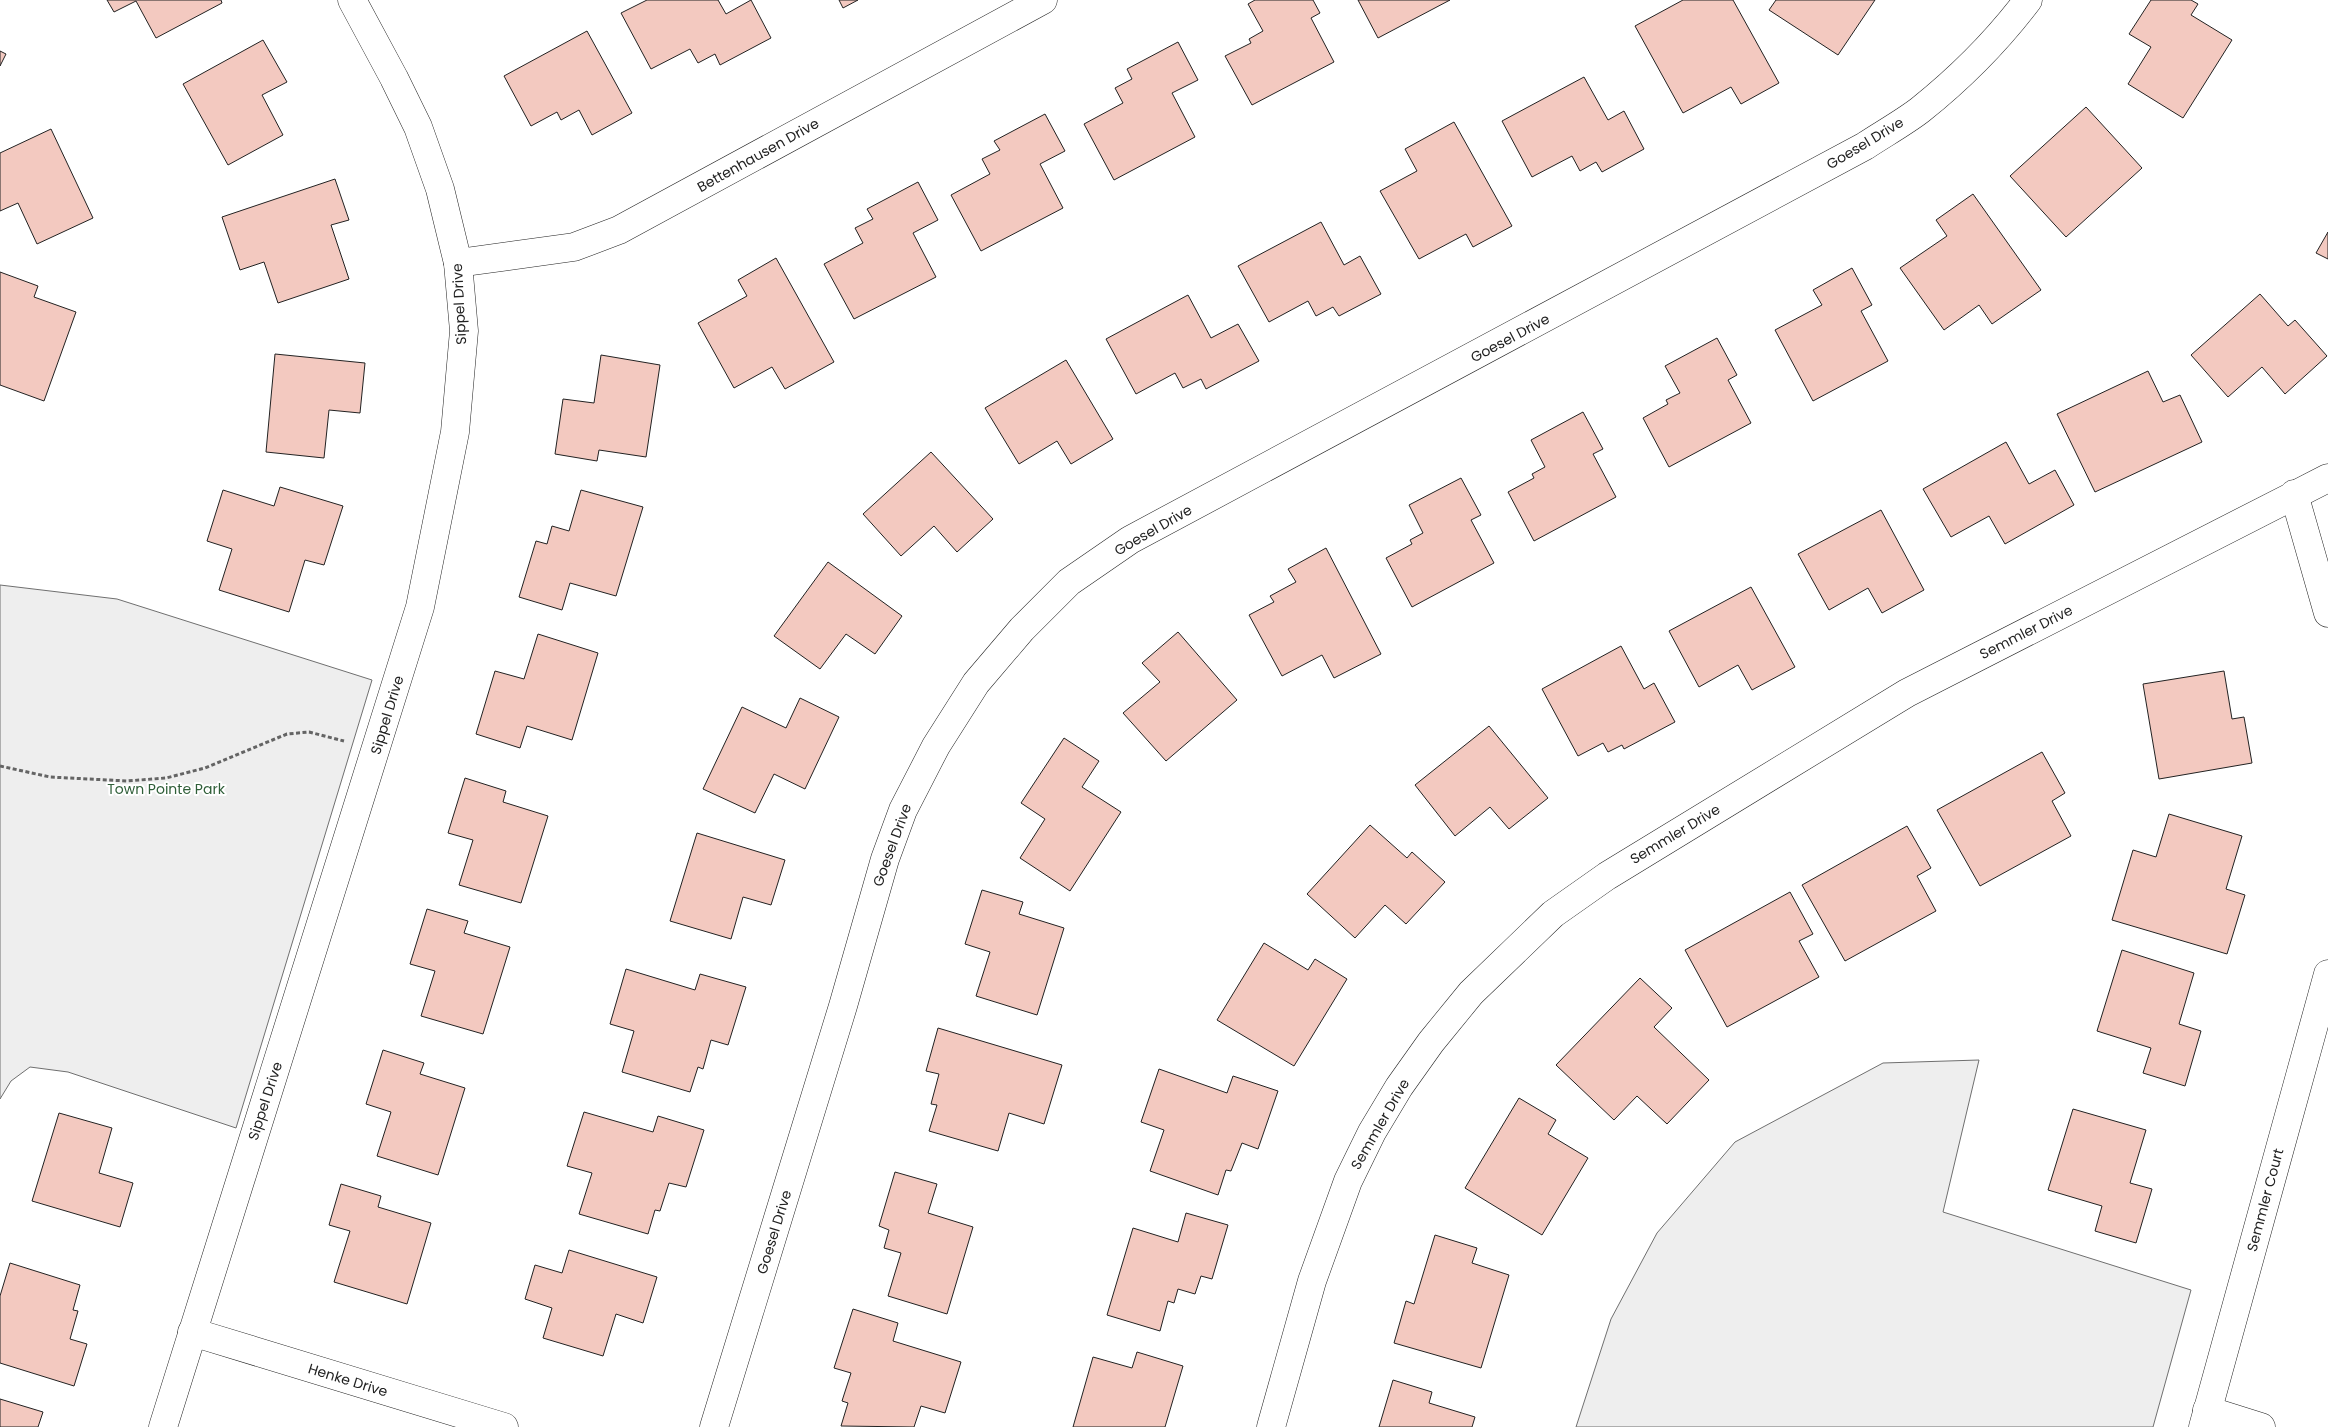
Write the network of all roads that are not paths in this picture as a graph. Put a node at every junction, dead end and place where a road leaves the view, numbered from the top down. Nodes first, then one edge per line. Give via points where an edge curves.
1 (352, 0) edge
2 (1043, 0) edge
3 (2028, 0) edge
4 (458, 263) junction
5 (2328, 478) edge
6 (2294, 494) junction
7 (2328, 613) edge
8 (2328, 974) edge
9 (192, 1332) junction
10 (2205, 1419) edge
11 (164, 1427) edge
12 (504, 1427) edge
13 (714, 1427) edge
14 (1271, 1427) edge
15 (2262, 1427) edge

1 - 4 street, Sippel Drive via 418,127 440,189
2 - 4 street, Bettenhausen Drive via 619,230 574,247
3 - 13 street, Goesel Drive via 1954,81 1918,111 1865,146 1130,540 1069,582 1022,629 976,683 936,746 903,810 885,859
4 - 9 street, Sippel Drive via 464,331 455,432 420,607
5 - 6 street, Semmler Drive
6 - 7 street
6 - 14 street, Semmler Drive via 1907,693 1607,876 1553,914 1471,993 1420,1057 1372,1132 1348,1181 1312,1280
8 - 10 street, Semmler Court
9 - 11 street, Sippel Drive
9 - 12 street, Henke Drive
10 - 15 street

